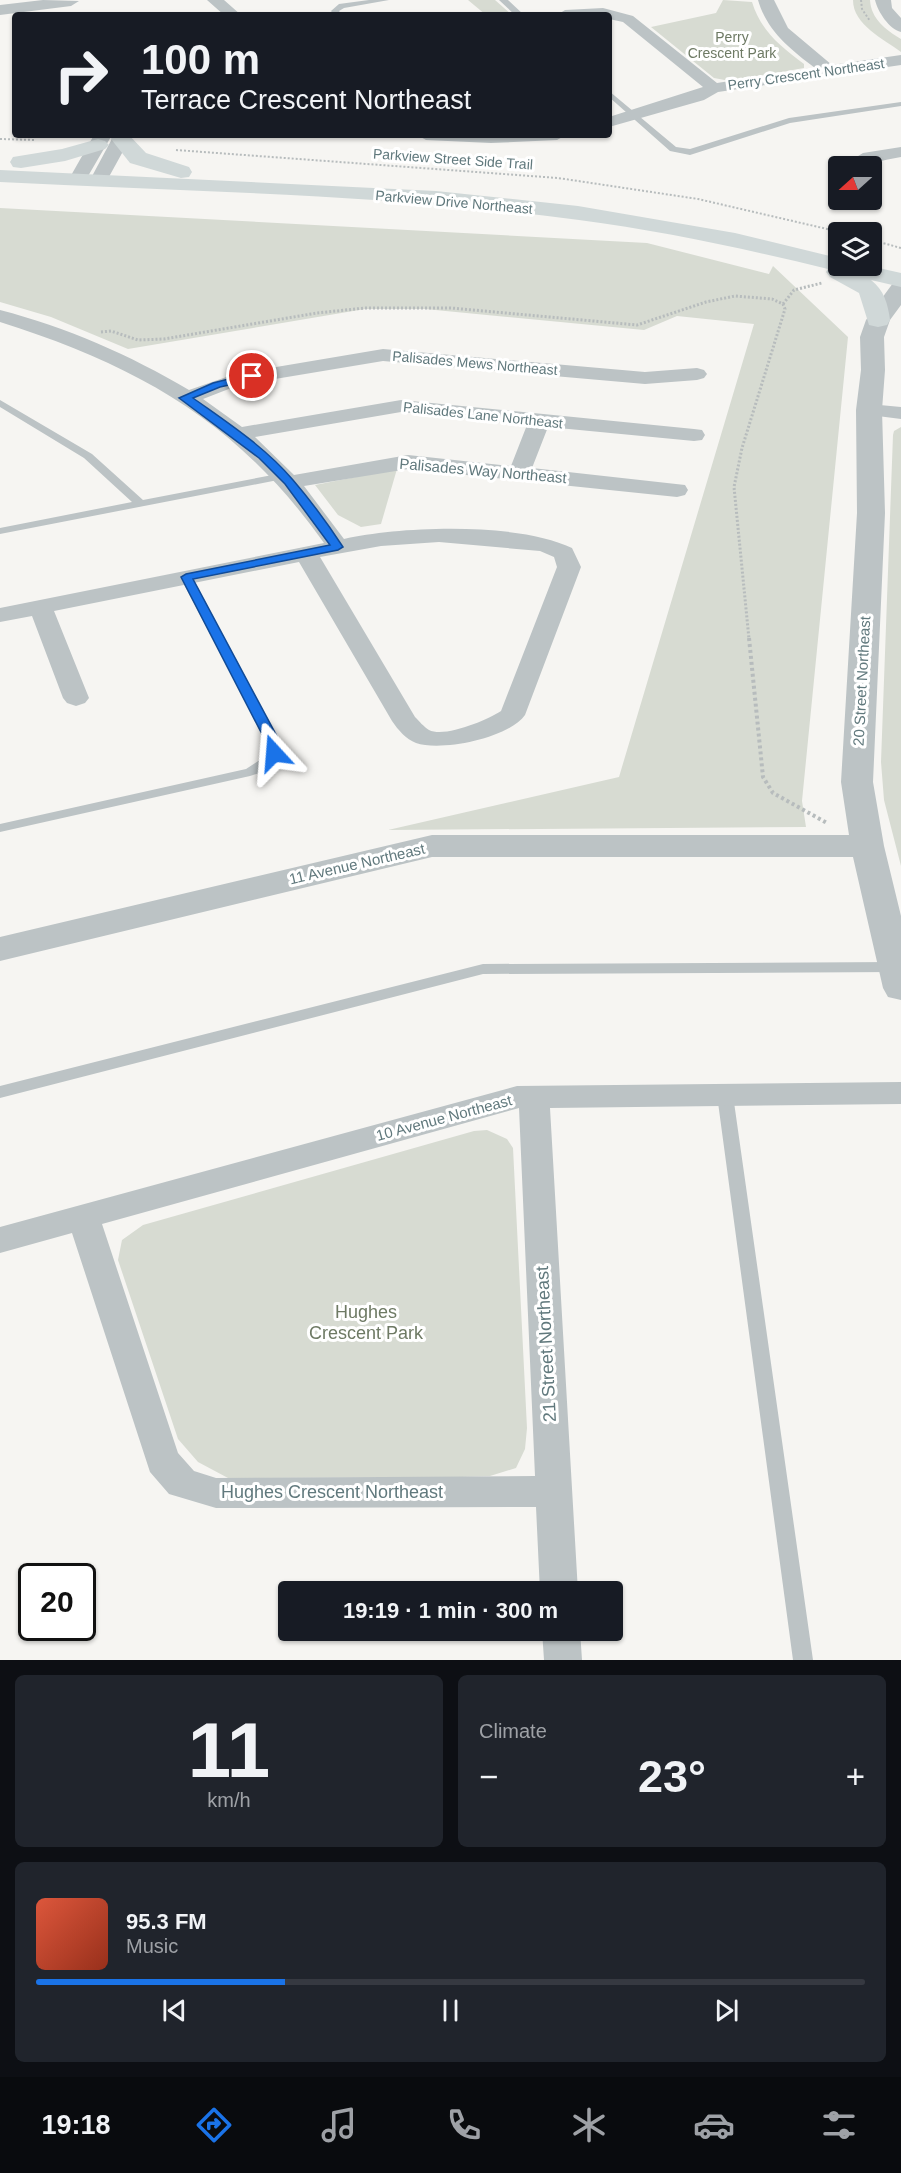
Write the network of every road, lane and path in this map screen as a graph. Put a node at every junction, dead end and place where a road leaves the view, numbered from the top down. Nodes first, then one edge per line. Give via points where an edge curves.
1 (71, 0) edge
2 (215, 0) edge
3 (385, 0) edge
4 (503, 0) edge
5 (762, 0) edge
6 (883, 0) edge
7 (0, 10) edge
8 (229, 12) edge
9 (336, 12) edge
10 (517, 12) edge
11 (612, 15) edge
12 (901, 27) edge
13 (901, 60) edge
14 (829, 71) junction
15 (714, 88) junction
16 (612, 96) edge
17 (901, 104) edge
18 (635, 115) junction
19 (612, 121) edge
20 (111, 139) edge
21 (901, 152) edge
22 (875, 156) edge
23 (138, 158) junction
24 (1, 167) edge
25 (183, 172) junction
26 (92, 174) junction
27 (828, 229) edge
28 (882, 243) edge
29 (828, 248) edge
30 (901, 248) edge
31 (812, 260) junction
32 (882, 261) edge
33 (901, 266) edge
34 (901, 280) edge
35 (832, 282) dead end
36 (901, 288) edge
37 (783, 304) dead end
38 (0, 315) edge
39 (895, 321) edge
40 (697, 374) dead end
41 (185, 398) junction
42 (0, 403) edge
43 (868, 410) junction
44 (901, 413) edge
45 (540, 420) junction
46 (237, 434) junction
47 (694, 435) dead end
48 (519, 473) junction
49 (286, 479) junction
50 (677, 490) dead end
51 (141, 504) junction
52 (0, 531) edge
53 (338, 547) junction
54 (308, 554) junction
55 (186, 577) junction
56 (40, 607) junction
57 (0, 615) edge
58 (76, 698) dead end
59 (0, 828) edge
60 (867, 846) junction
61 (0, 949) edge
62 (898, 977) edge
63 (0, 1092) edge
64 (901, 1094) edge
65 (725, 1095) junction
66 (534, 1097) junction
67 (83, 1217) junction
68 (0, 1240) edge
69 (553, 1491) junction
70 (558, 1581) edge
71 (561, 1641) edge
72 (562, 1660) edge
73 (803, 1660) edge

1 - 7 street
2 - 8 street
3 - 9 lane via 342,6
4 - 10 lane
5 - 14 street via 771,19 788,39
6 - 12 street via 885,9
11 - 15 street via 628,19
13 - 14 street, Perry Crescent Northeast
14 - 15 street, Perry Crescent Northeast
15 - 18 street, Perry Crescent Northeast
16 - 18 lane
17 - 18 lane via 789,121 690,152 673,149
18 - 19 street, Perry Crescent Northeast
20 - 23 main road
20 - 24 main road via 65,155
20 - 26 street
20 - 26 street
21 - 22 street
23 - 25 main road
23 - 27 path, Parkview Street Side Trail via 191,149 558,178 698,199
24 - 26 main road, Parkview Drive Northeast
25 - 26 main road, Parkview Drive Northeast
25 - 29 main road, Parkview Drive Northeast via 530,193 672,213
26 - 31 main road, Parkview Drive Northeast via 557,210 664,226
28 - 30 path
31 - 34 main road, Parkview Drive Northeast
31 - 39 main road via 869,289
32 - 33 main road
35 - 37 path via 794,290
36 - 39 street, 20 Street Northeast
38 - 41 street via 99,351
39 - 43 street, 20 Street Northeast via 873,370
40 - 41 street, Palisades Mews Northeast via 645,378 383,356 235,380
41 - 46 street
42 - 51 lane via 88,456
43 - 44 street
43 - 60 street, 20 Street Northeast via 871,513 857,782
45 - 46 street, Palisades Lane Northeast via 401,406
45 - 47 street, Palisades Lane Northeast
45 - 48 street
46 - 49 street
48 - 49 street, Palisades Way Northeast via 408,462
48 - 50 street, Palisades Way Northeast
49 - 51 lane
49 - 53 street
51 - 52 lane
53 - 54 street
53 - 54 street via 388,536 437,534 544,544 564,553 569,567 512,715 494,726 441,738 426,738 414,731 318,577
54 - 55 street
55 - 56 street
55 - 59 lane via 273,742 271,759 250,772
56 - 57 street
56 - 58 street
60 - 61 street, 11 Avenue Northeast via 432,846
60 - 62 street, 20 Street Northeast
62 - 63 lane via 483,969
64 - 65 street, 10 Avenue Northeast
65 - 66 street, 10 Avenue Northeast
65 - 73 lane
66 - 67 street, 10 Avenue Northeast via 517,1097
66 - 69 street, 21 Street Northeast
67 - 68 street, 10 Avenue Northeast
67 - 69 street, Hughes Crescent Northeast via 163,1461 182,1483 216,1493
69 - 70 street, 21 Street Northeast
71 - 72 street

